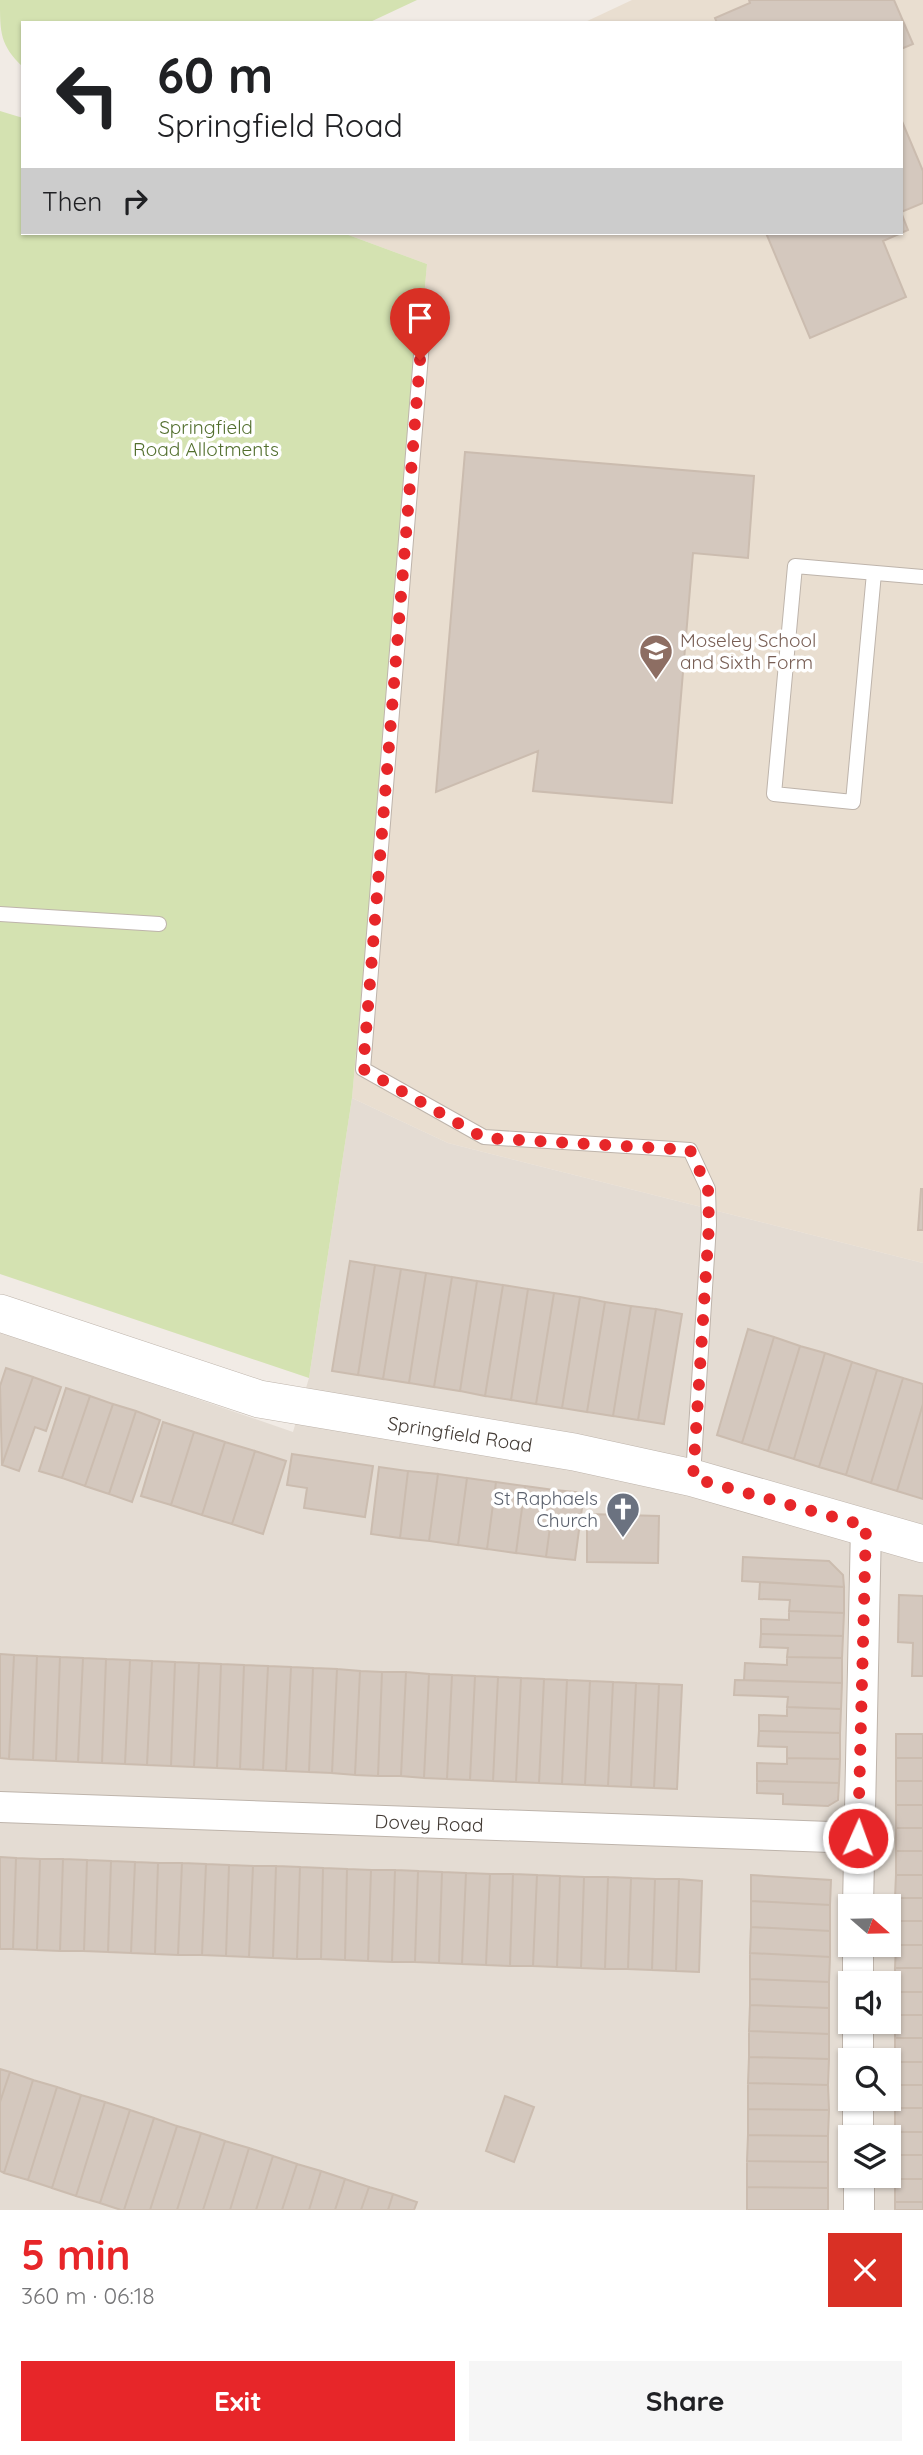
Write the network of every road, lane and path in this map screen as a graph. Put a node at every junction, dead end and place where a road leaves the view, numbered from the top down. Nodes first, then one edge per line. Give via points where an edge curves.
1 (425, 306) dead end
2 (874, 573) junction
3 (923, 577) edge
4 (0, 914) edge
5 (159, 924) dead end
6 (0, 1313) edge
7 (693, 1478) junction
8 (866, 1526) junction
9 (923, 1544) edge
10 (0, 1808) edge
11 (858, 1838) junction
12 (858, 1894) edge
13 (859, 2188) edge
14 (859, 2210) edge

1 - 7 lane via 363,1069 484,1138 690,1150 708,1189 709,1225
2 - 2 lane via 795,566 774,794 853,802
2 - 3 lane
4 - 5 lane
6 - 7 street, Springfield Road via 259,1399 574,1452
7 - 8 street, Springfield Road
8 - 9 street, Springfield Road
8 - 11 street
10 - 11 street, Dovey Road
11 - 12 street
13 - 14 street

